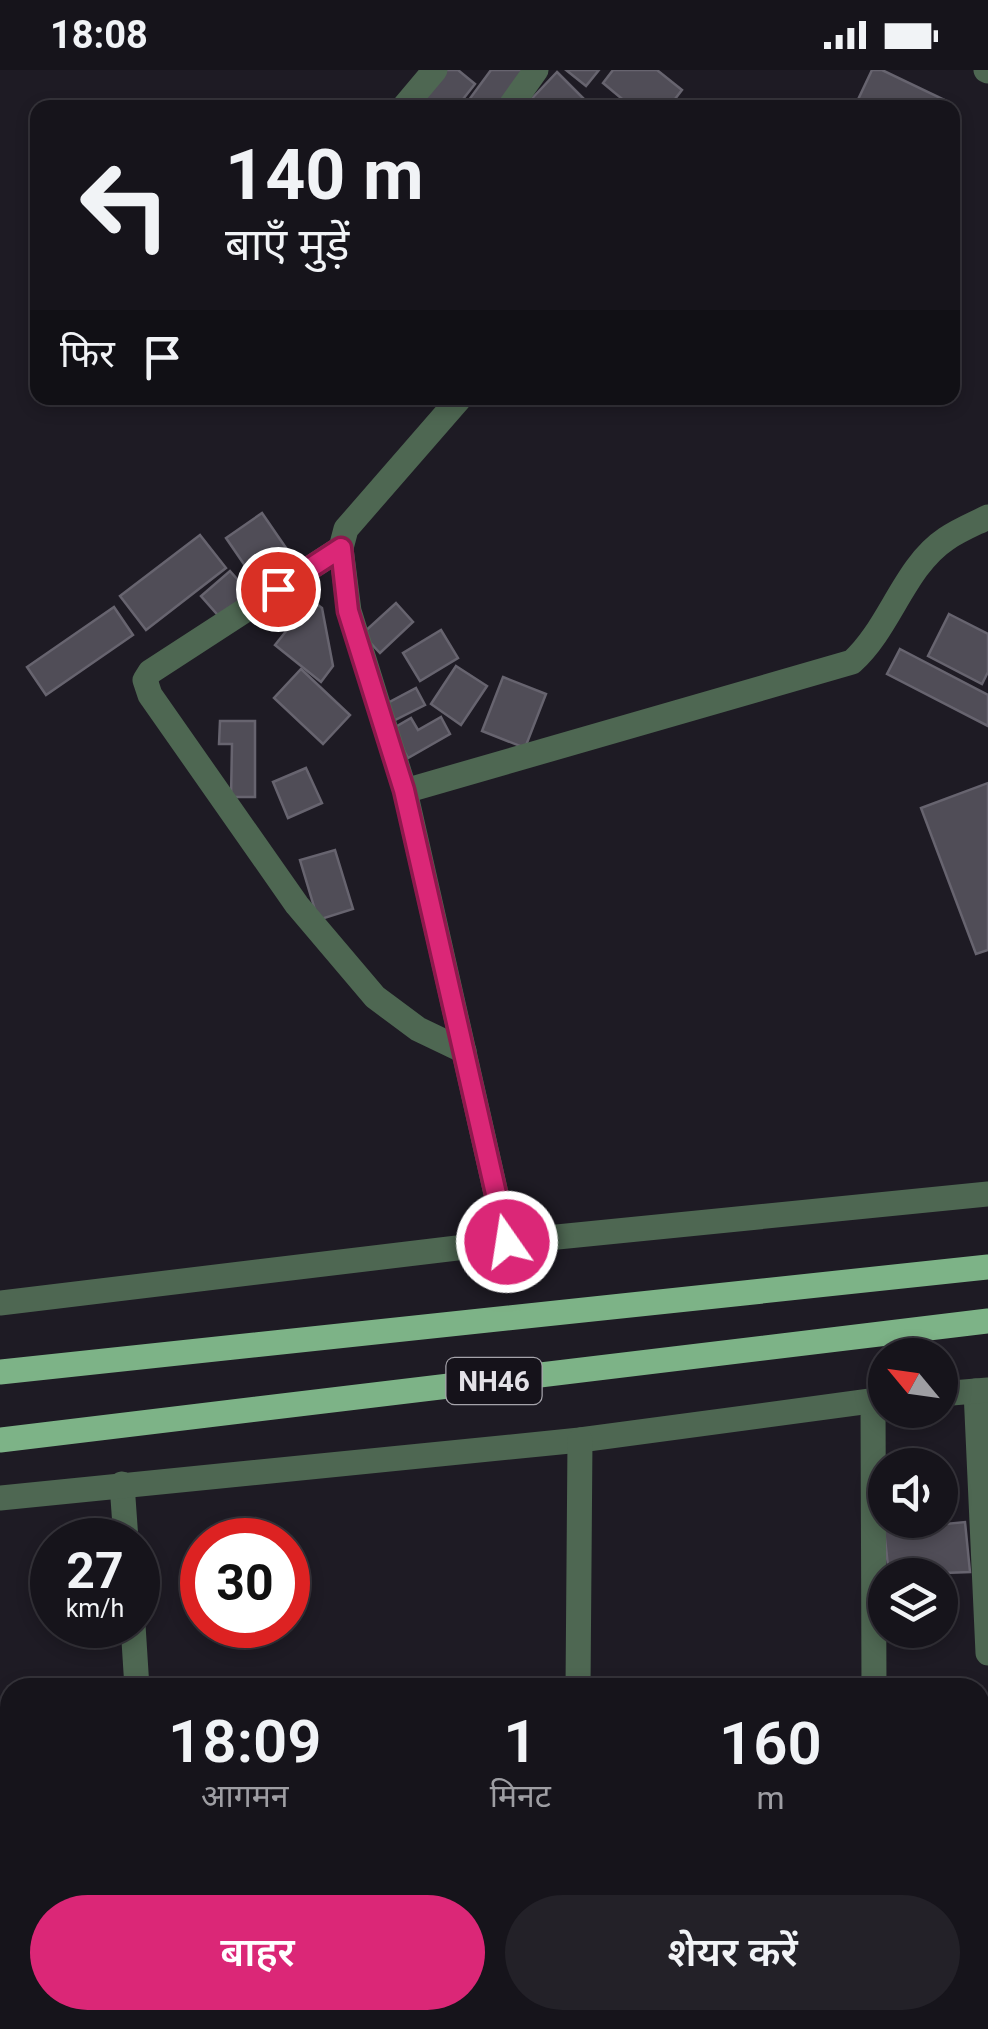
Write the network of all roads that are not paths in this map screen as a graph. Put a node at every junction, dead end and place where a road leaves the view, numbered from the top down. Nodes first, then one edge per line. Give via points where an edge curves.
1 (435, 70) edge
2 (536, 70) edge
3 (410, 100) edge
4 (515, 100) edge
5 (428, 405) edge
6 (453, 405) edge
7 (433, 425) junction
8 (988, 517) edge
9 (341, 548) junction
10 (404, 790) junction
11 (464, 1051) junction
12 (988, 1194) edge
13 (507, 1242) junction
14 (988, 1267) edge
15 (1, 1297) edge
16 (988, 1322) edge
17 (0, 1372) edge
18 (982, 1390) edge
19 (868, 1401) edge
20 (879, 1428) edge
21 (0, 1440) edge
22 (580, 1440) junction
23 (122, 1484) junction
24 (0, 1498) edge
25 (124, 1518) edge
26 (985, 1522) edge
27 (134, 1648) edge
28 (988, 1653) edge
29 (136, 1678) edge
30 (578, 1678) edge
31 (874, 1678) edge

1 - 3 street
2 - 4 street
5 - 7 street
6 - 7 street
7 - 9 street via 346,529
8 - 10 street via 944,540 852,662
9 - 10 street via 348,611
9 - 11 street via 145,680 297,905 364,984 418,1029
10 - 11 street
11 - 13 street
12 - 13 street
13 - 15 street
14 - 17 main road
16 - 21 main road, NH46
18 - 26 street
19 - 22 street
20 - 31 street
22 - 23 street
22 - 30 street
23 - 24 street
23 - 25 street
26 - 28 street
27 - 29 street

